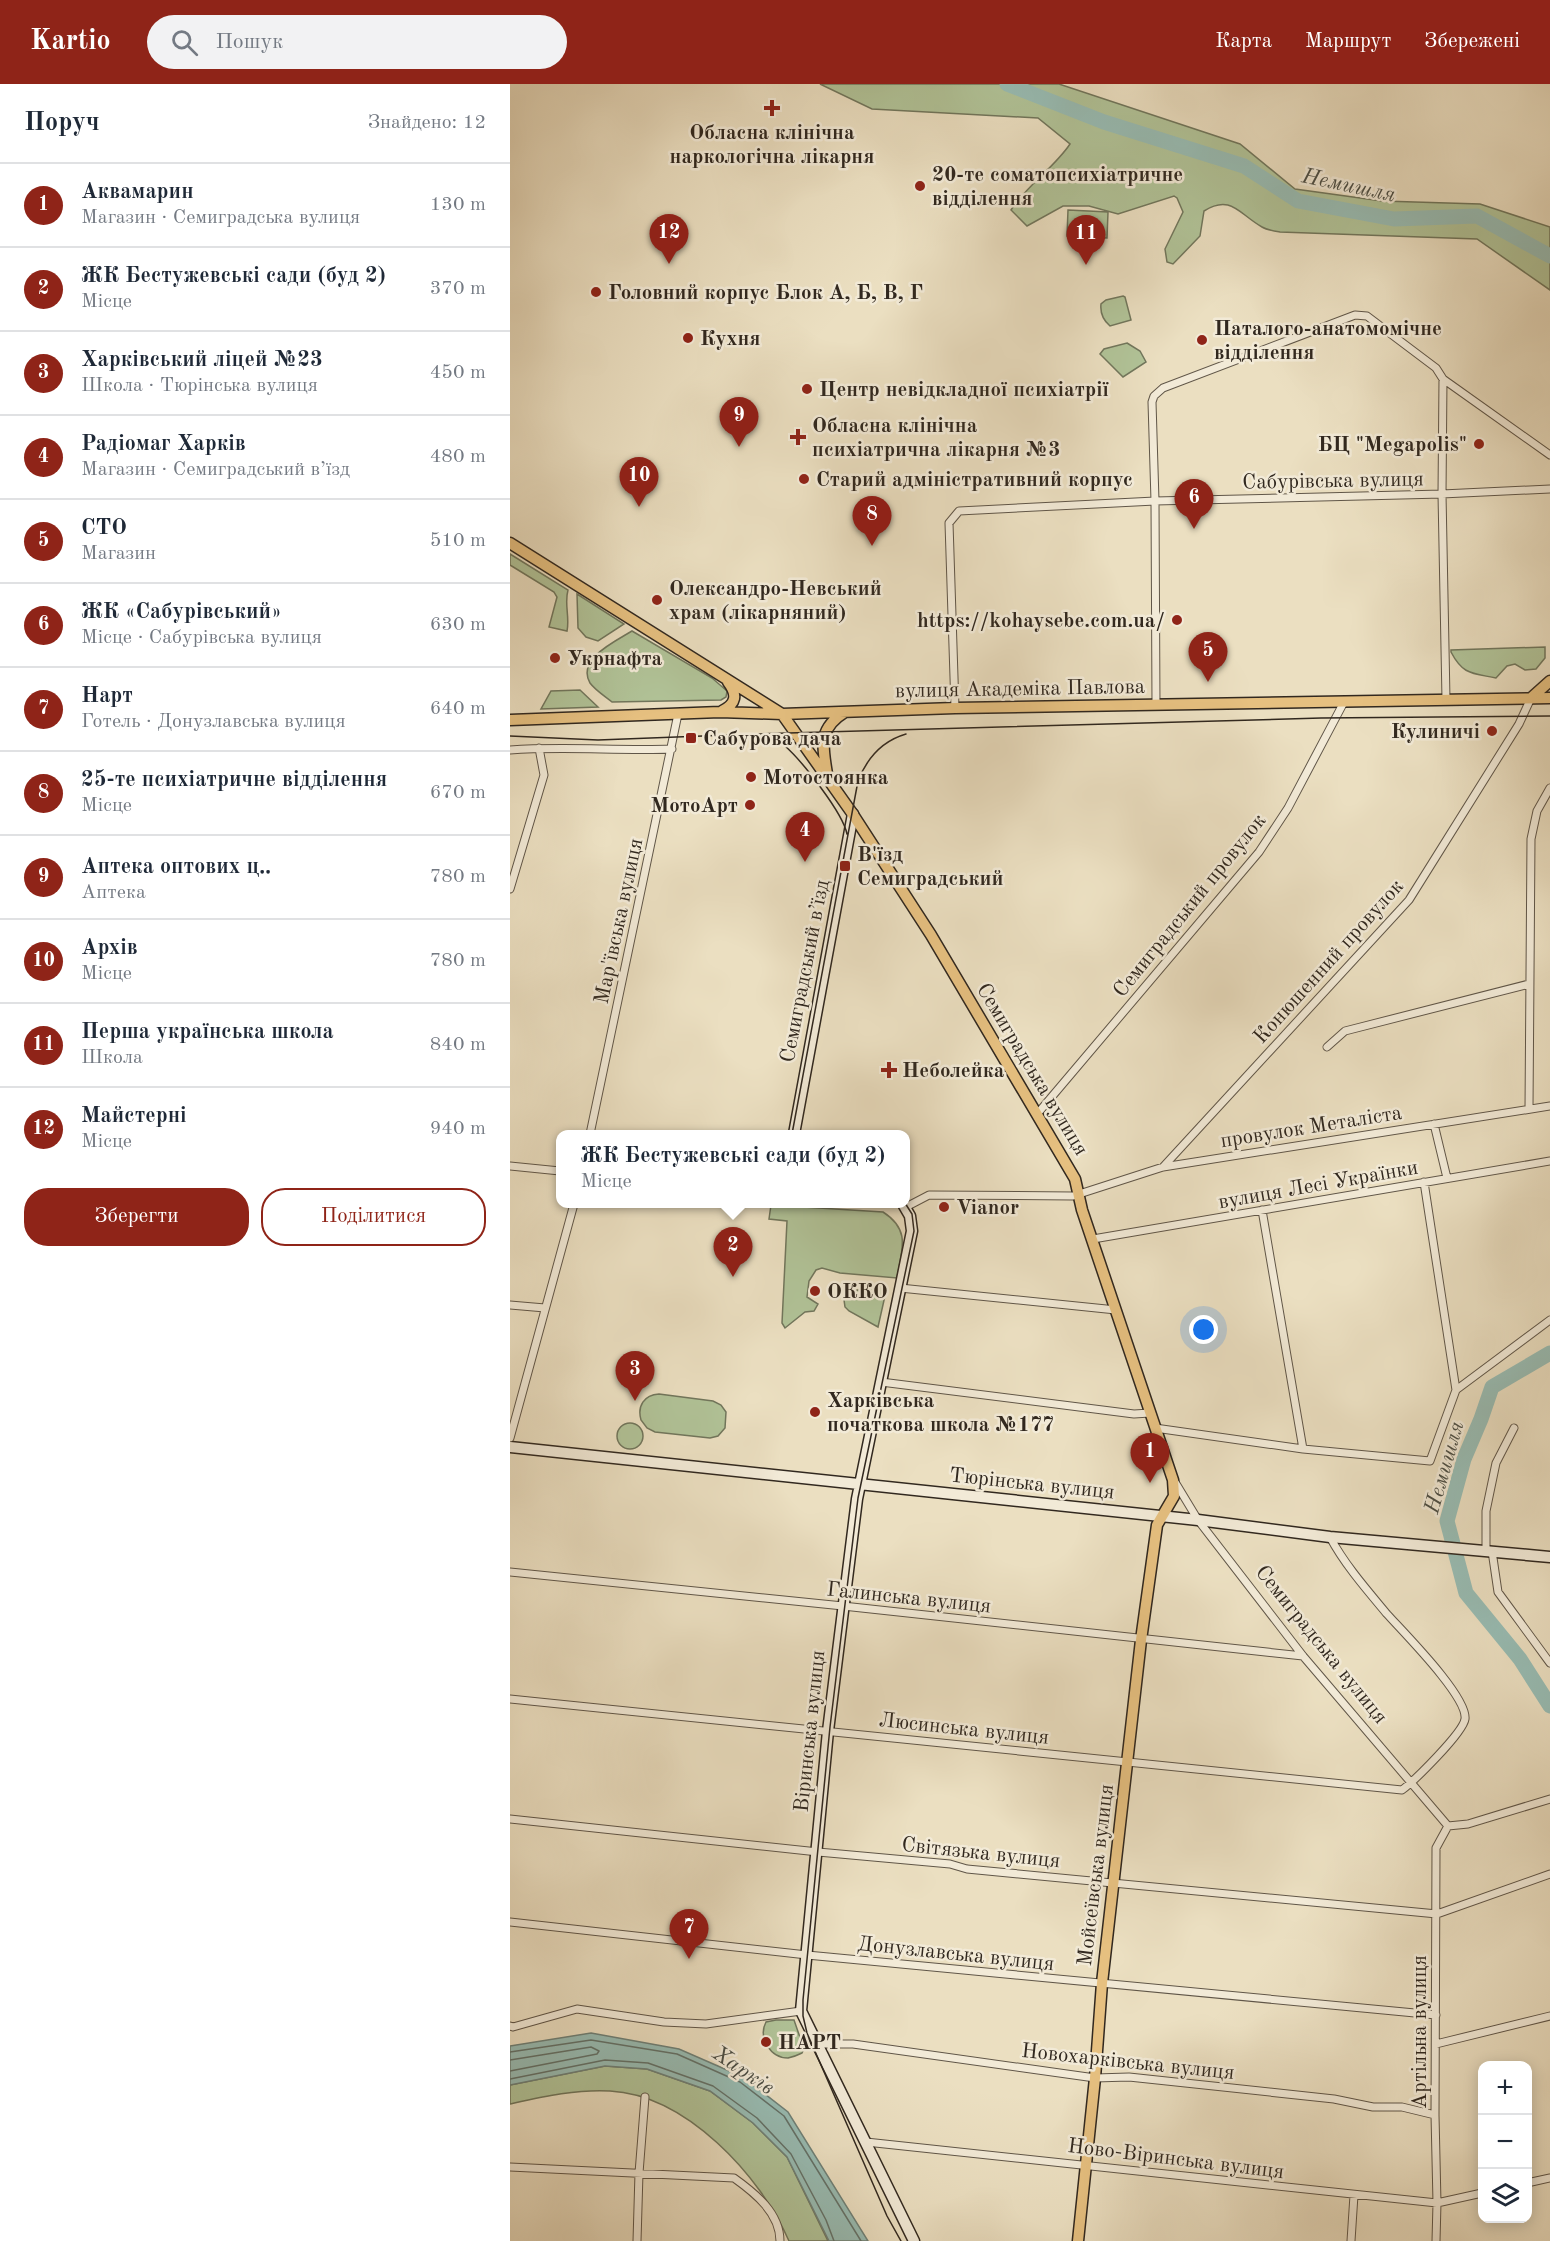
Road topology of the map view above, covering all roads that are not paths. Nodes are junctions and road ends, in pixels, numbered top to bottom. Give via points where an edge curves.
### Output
1 (1443, 379) junction
2 (1550, 455) edge
3 (1550, 489) edge
4 (1442, 494) junction
5 (1155, 501) junction
6 (510, 543) edge
7 (726, 679) junction
8 (1550, 681) edge
9 (1531, 698) junction
10 (1550, 698) edge
11 (1446, 699) junction
12 (1344, 702) junction
13 (1156, 705) junction
14 (955, 708) junction
15 (846, 711) junction
16 (720, 712) junction
17 (678, 714) junction
18 (782, 714) junction
19 (510, 720) edge
20 (539, 748) junction
21 (672, 749) junction
22 (510, 750) edge
23 (828, 777) junction
24 (1550, 788) edge
25 (853, 814) junction
26 (510, 889) edge
27 (1528, 984) junction
28 (1327, 1047) dead end
29 (1550, 1106) edge
30 (1529, 1108) junction
31 (1038, 1113) junction
32 (1434, 1124) junction
33 (591, 1130) edge
34 (795, 1130) edge
35 (1550, 1161) edge
36 (510, 1166) edge
37 (1163, 1167) junction
38 (556, 1171) edge
39 (1448, 1178) junction
40 (1424, 1182) junction
41 (1080, 1194) junction
42 (910, 1203) edge
43 (573, 1208) edge
44 (906, 1208) edge
45 (1262, 1210) junction
46 (1093, 1239) junction
47 (900, 1288) junction
48 (510, 1305) edge
49 (545, 1308) junction
50 (1116, 1310) junction
51 (1550, 1320) edge
52 (881, 1382) junction
53 (1456, 1390) junction
54 (1150, 1413) junction
55 (1155, 1428) junction
56 (1514, 1428) dead end
57 (510, 1438) edge
58 (510, 1447) edge
59 (1303, 1449) junction
60 (1173, 1480) junction
61 (860, 1484) junction
62 (1162, 1516) junction
63 (1198, 1520) junction
64 (1330, 1537) junction
65 (1485, 1550) junction
66 (1550, 1557) edge
67 (510, 1572) edge
68 (843, 1606) junction
69 (1141, 1640) junction
70 (1303, 1656) junction
71 (1550, 1663) edge
72 (510, 1700) edge
73 (828, 1731) junction
74 (1129, 1761) junction
75 (1412, 1783) junction
76 (1550, 1799) edge
77 (510, 1819) edge
78 (1448, 1826) junction
79 (816, 1852) junction
80 (1550, 1874) edge
81 (1113, 1883) junction
82 (1437, 1914) junction
83 (510, 1922) edge
84 (806, 1955) junction
85 (1102, 1983) junction
86 (801, 2011) junction
87 (1436, 2015) junction
88 (1550, 2016) edge
89 (511, 2027) edge
90 (817, 2044) junction
91 (1436, 2044) junction
92 (1095, 2078) junction
93 (645, 2097) dead end
94 (1435, 2115) junction
95 (866, 2142) junction
96 (1086, 2164) junction
97 (510, 2167) edge
98 (639, 2173) junction
99 (1550, 2178) edge
100 (1532, 2182) edge
101 (1478, 2194) edge
102 (1354, 2195) junction
103 (1437, 2203) junction
104 (637, 2241) edge
105 (780, 2241) edge
106 (914, 2241) edge
107 (1078, 2241) edge
108 (1351, 2241) edge
109 (1436, 2241) edge

1 - 2 street
1 - 4 street
1 - 5 street via 1436,368 1373,318 1355,315 1163,388 1152,402
3 - 4 street, Сабурівська вулиця
4 - 5 street, Сабурівська вулиця
4 - 11 street
5 - 13 street
5 - 14 street, Сабурівська вулиця via 954,514 949,523
6 - 7 main road
7 - 16 main road via 735,697 732,705
7 - 18 main road
8 - 9 main road
9 - 10 main road, вулиця Академіка Павлова
9 - 11 main road, вулиця Академіка Павлова
9 - 37 street, Конюшенний провулок via 1519,724 1409,900
11 - 12 main road, вулиця Академіка Павлова
12 - 13 main road, вулиця Академіка Павлова
12 - 31 street, Семиградський провулок via 1288,808 1259,852
13 - 14 main road, вулиця Академіка Павлова
14 - 15 main road, вулиця Академіка Павлова
15 - 18 main road, вулиця Академіка Павлова
15 - 23 main road via 831,723 824,736
16 - 17 main road, вулиця Академіка Павлова
16 - 18 main road, вулиця Академіка Павлова
17 - 19 main road, вулиця Академіка Павлова
17 - 21 street, Мар'ївська вулиця
18 - 23 main road, Семиградська вулиця
20 - 21 street
20 - 22 street
20 - 26 street via 544,775
21 - 33 street, Мар'ївська вулиця
23 - 25 main road, Семиградська вулиця
24 - 27 street via 1537,811 1531,839
25 - 31 main road, Семиградська вулиця via 931,934
25 - 34 main road, Семиградський в’їзд
27 - 28 street via 1345,1032
27 - 30 street
29 - 30 street, провулок Металіста
30 - 32 street, провулок Металіста
31 - 41 main road, Семиградська вулиця
32 - 37 street, провулок Металіста
32 - 39 street
35 - 39 street, вулиця Лесі Українки
36 - 38 street
37 - 41 street, провулок Металіста
39 - 40 street, вулиця Лесі Українки
40 - 45 street, вулиця Лесі Українки
40 - 53 street
41 - 42 street, провулок Металіста via 929,1195
41 - 46 main road, Семиградська вулиця
43 - 49 street
44 - 47 main road, Віринська вулиця via 912,1228
45 - 46 street, вулиця Лесі Українки
45 - 59 street
46 - 50 main road, Семиградська вулиця
47 - 50 street
47 - 52 main road, Віринська вулиця
48 - 49 street
49 - 57 street
50 - 54 main road, Семиградська вулиця
51 - 53 street
52 - 54 street
52 - 61 main road, Віринська вулиця
53 - 59 street via 1430,1461
54 - 55 main road, Семиградська вулиця
55 - 59 street
55 - 60 main road, Семиградська вулиця
56 - 65 street via 1496,1463 1486,1511
58 - 61 main road, Тюрінська вулиця
60 - 62 main road via 1173,1496
60 - 63 street, Семиградська вулиця
61 - 62 main road, Тюрінська вулиця
61 - 68 main road, Віринська вулиця
62 - 63 main road, Тюрінська вулиця
62 - 69 main road, Мойсеївська вулиця via 1157,1525
63 - 64 main road, Тюрінська вулиця
63 - 70 street, Семиградська вулиця
64 - 65 main road, Тюрінська вулиця
64 - 75 street via 1464,1707 1460,1731
65 - 66 main road, Тюрінська вулиця
65 - 71 street via 1498,1592
67 - 68 street, Галинська вулиця
68 - 69 street, Галинська вулиця
68 - 73 main road, Віринська вулиця
69 - 70 street, Галинська вулиця
69 - 74 main road, Мойсеївська вулиця
70 - 75 street, Семиградська вулиця
72 - 73 street, Люсинська вулиця
73 - 74 street, Люсинська вулиця
73 - 79 main road, Віринська вулиця
74 - 75 street, Люсинська вулиця via 1395,1791
74 - 81 main road, Мойсеївська вулиця
75 - 78 street, Семиградська вулиця
76 - 78 street via 1468,1824
77 - 79 street, Світязька вулиця
78 - 82 street, Артільна вулиця via 1436,1848
79 - 81 street, Світязька вулиця
79 - 84 main road, Віринська вулиця
80 - 82 street, Світязька вулиця
81 - 82 street, Світязька вулиця
81 - 85 main road, Мойсеївська вулиця
82 - 87 street, Артільна вулиця
83 - 84 street, Донузлавська вулиця
84 - 85 street, Донузлавська вулиця
84 - 86 main road, Віринська вулиця
85 - 87 street, Донузлавська вулиця
85 - 92 main road, Мойсеївська вулиця
86 - 89 street via 706,2024 577,2009
86 - 90 main road
87 - 91 street, Артільна вулиця
88 - 91 street
90 - 92 street, Новохарківська вулиця via 853,2044
90 - 95 main road
91 - 94 street, Артільна вулиця
92 - 94 street, Новохарківська вулиця via 1334,2099
92 - 96 main road, Мойсеївська вулиця
93 - 98 street
94 - 103 street, Артільна вулиця
95 - 96 street, Ново-Віринська вулиця
95 - 106 main road
96 - 102 street, Ново-Віринська вулиця
96 - 107 main road, Мойсеївська вулиця
97 - 98 street
98 - 104 street
98 - 105 street via 734,2178 753,2192 776,2219
99 - 100 street
101 - 103 street, Ново-Віринська вулиця
102 - 103 street, Ново-Віринська вулиця
102 - 108 street
103 - 109 street, Артільна вулиця

